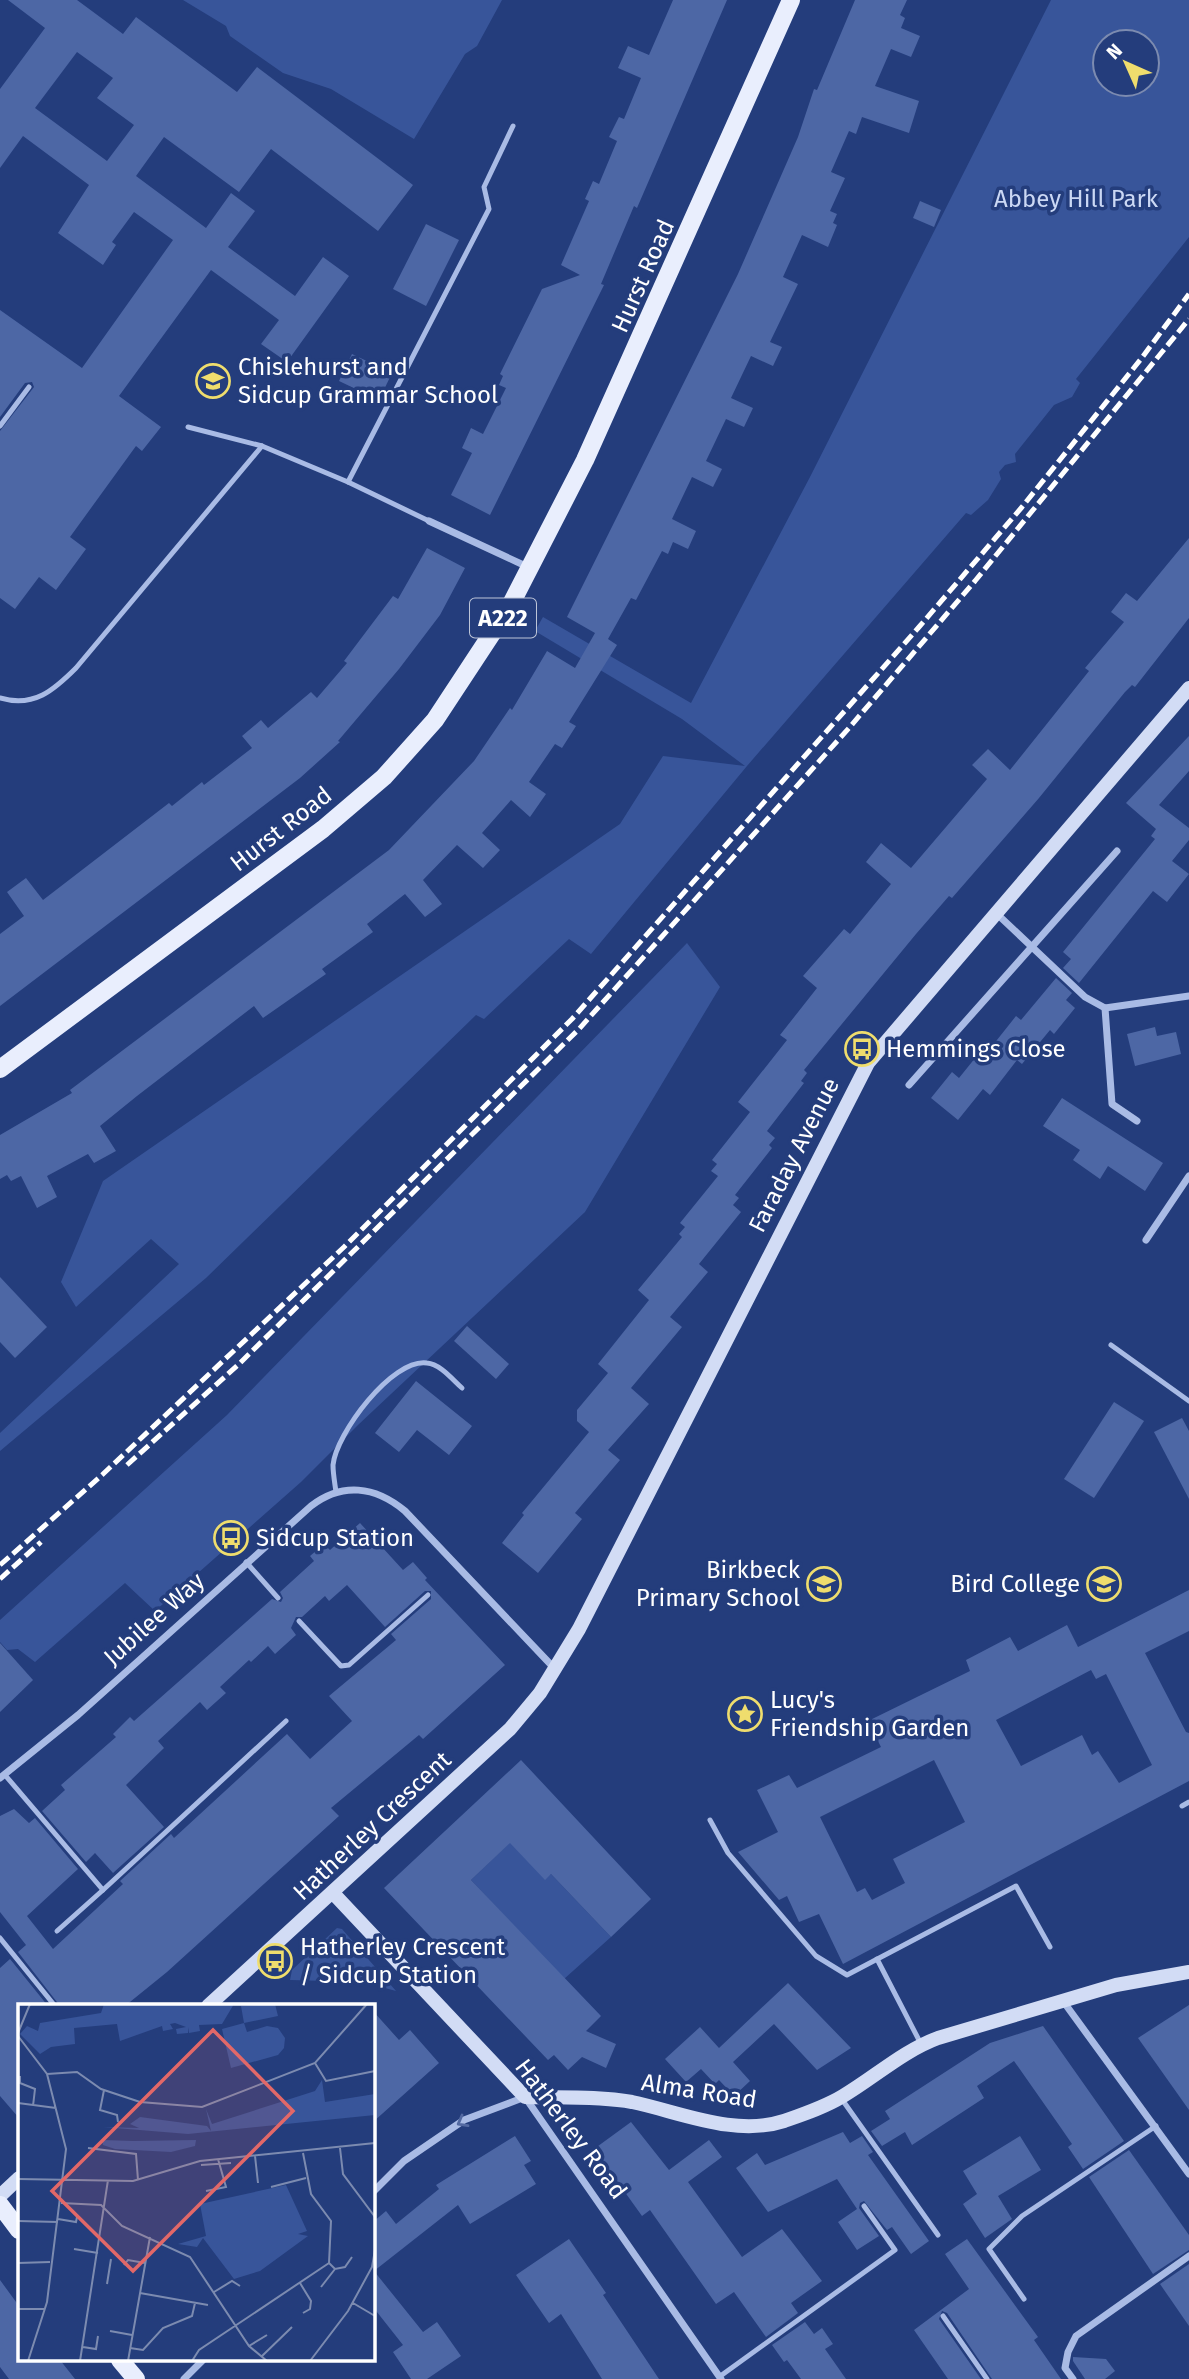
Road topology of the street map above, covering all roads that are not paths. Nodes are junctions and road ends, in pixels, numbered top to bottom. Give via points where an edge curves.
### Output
1 (791, 0) edge
2 (513, 125) dead end
3 (29, 387) dead end
4 (0, 426) edge
5 (188, 427) dead end
6 (262, 446) junction
7 (348, 482) junction
8 (429, 521) joint
9 (531, 568) junction
10 (1189, 688) edge
11 (0, 698) edge
12 (1117, 851) dead end
13 (995, 912) junction
14 (1032, 946) junction
15 (1189, 996) edge
16 (1105, 1008) junction
17 (0, 1069) edge
18 (909, 1085) dead end
19 (1137, 1121) dead end
20 (1189, 1176) edge
21 (1146, 1240) dead end
22 (1111, 1346) dead end
23 (462, 1388) dead end
24 (1189, 1401) edge
25 (336, 1492) junction
26 (246, 1562) junction
27 (428, 1595) dead end
28 (278, 1598) dead end
29 (299, 1621) dead end
30 (555, 1669) junction
31 (286, 1721) dead end
32 (3, 1776) edge
33 (710, 1820) dead end
34 (103, 1890) junction
35 (333, 1893) junction
36 (57, 1931) dead end
37 (0, 1938) edge
38 (1050, 1947) dead end
39 (877, 1959) junction
40 (1189, 1972) edge
41 (1062, 2000) junction
42 (53, 2004) edge
43 (210, 2004) edge
44 (921, 2044) junction
45 (525, 2096) junction
46 (841, 2097) junction
47 (1156, 2126) junction
48 (1189, 2174) edge
49 (18, 2179) edge
50 (374, 2191) edge
51 (0, 2196) edge
52 (0, 2205) edge
53 (864, 2206) dead end
54 (18, 2229) edge
55 (938, 2235) dead end
56 (1189, 2256) edge
57 (1024, 2299) dead end
58 (943, 2316) dead end
59 (122, 2362) edge
60 (201, 2362) edge
61 (720, 2378) edge
62 (136, 2379) edge
63 (184, 2379) edge
64 (987, 2379) edge
65 (1073, 2379) edge

1 - 9 main road, Hurst Road / A222 via 656,308
2 - 7 lane via 484,187 489,209
3 - 4 lane
5 - 6 lane
6 - 7 lane
6 - 11 lane via 49,695 11,701
7 - 8 lane
8 - 9 street
9 - 17 main road, Hurst Road / A222 via 435,720 384,777 264,874
10 - 13 street, Faraday Avenue
12 - 14 street
13 - 14 street
13 - 30 street, Faraday Avenue via 861,1074
14 - 16 street via 1085,997
14 - 18 street
15 - 16 street
16 - 19 street via 1112,1104
20 - 21 street
22 - 24 lane
23 - 25 lane via 428,1363 418,1363 380,1389 345,1432 333,1465
25 - 26 street, Jubilee Way via 326,1495
25 - 30 street via 370,1491 388,1497 427,1531
26 - 28 lane
26 - 32 street, Jubilee Way via 78,1715
27 - 29 lane via 349,1665 341,1666
30 - 35 street, Hatherley Crescent via 510,1729
31 - 34 lane
32 - 34 lane
33 - 39 lane via 728,1853 816,1956 847,1975
34 - 36 lane
35 - 43 street, Hatherley Crescent
35 - 45 street, Hatherley Road
37 - 42 lane
38 - 39 lane via 1016,1886
39 - 44 lane
40 - 41 street, Alma Road
41 - 44 street, Alma Road
41 - 47 street
44 - 46 street, Alma Road
45 - 46 street, Alma Road via 629,2102 747,2126 780,2122
45 -> 50 street, Alma Road via 464,2120 404,2161
45 - 61 street, Hatherley Road
46 - 55 lane
47 - 48 street
47 - 57 lane via 1022,2216 989,2249
49 - 51 street
52 - 54 main road
53 - 61 lane via 894,2250
56 - 65 street via 1076,2336 1065,2368
58 - 64 lane
59 - 62 main road
60 - 63 street

